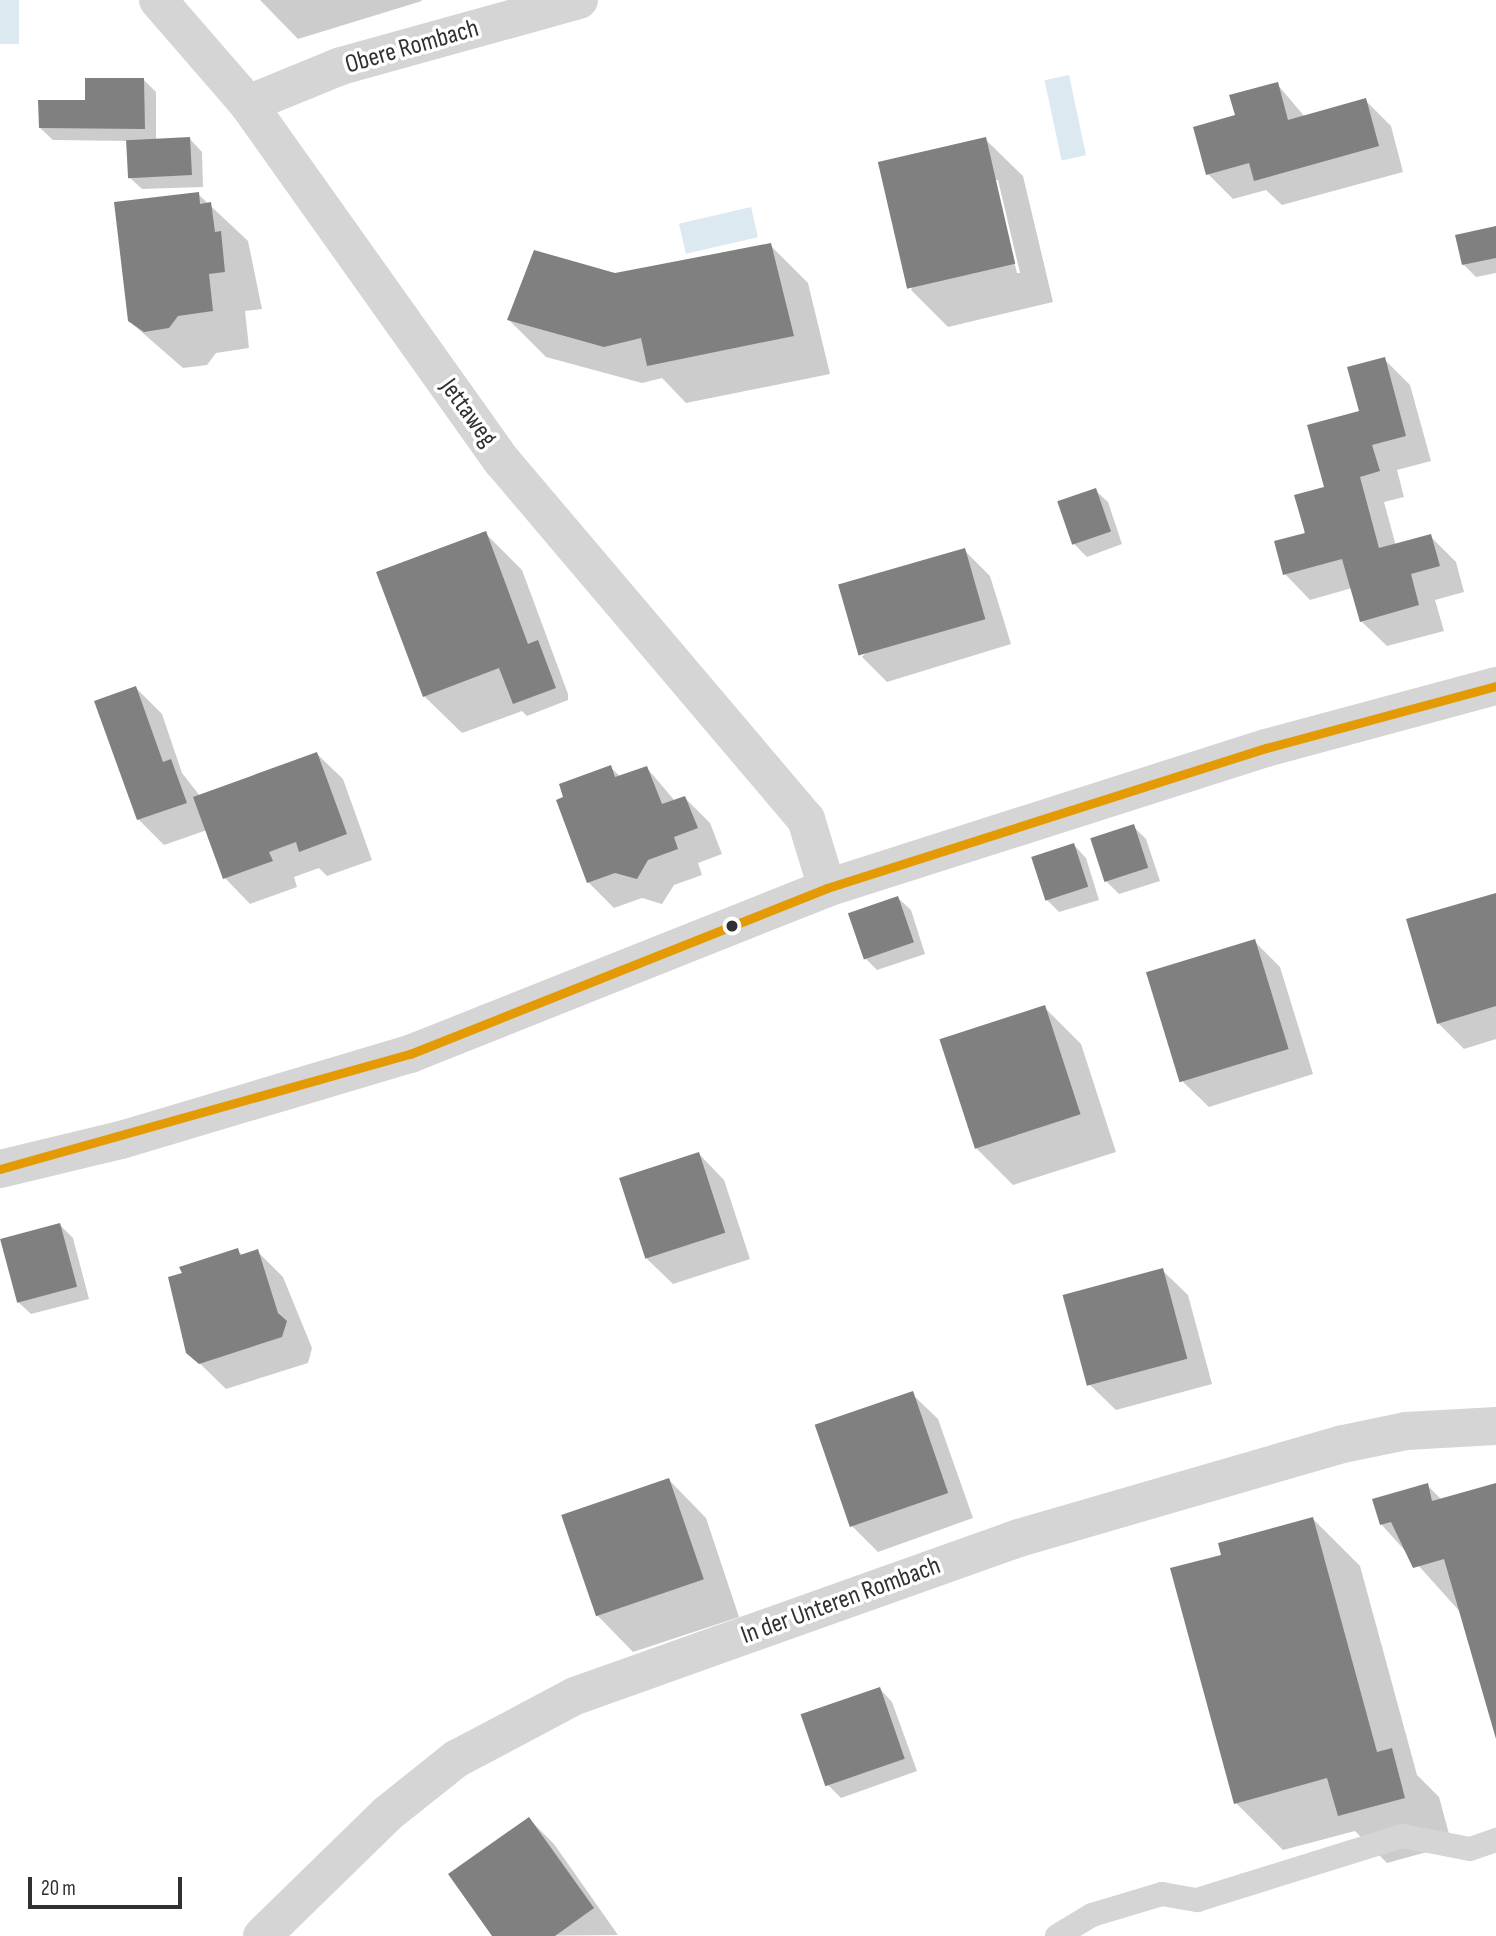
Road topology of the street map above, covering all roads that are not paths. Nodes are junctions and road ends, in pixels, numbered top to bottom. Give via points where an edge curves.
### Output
1 (158, 0) edge
2 (579, 0) edge
3 (248, 104) junction
4 (1496, 686) edge
5 (827, 888) junction
6 (0, 1169) edge
7 (1496, 1426) edge
8 (1496, 1839) edge
9 (262, 1936) edge
10 (1057, 1936) edge

1 - 3 street, Jettaweg
2 - 3 street, Obere Rombach via 341,66
3 - 5 street, Jettaweg via 502,461 806,819
4 - 5 street via 1266,748
5 - 6 street via 410,1054 121,1140
7 - 9 street, In der Unteren Rombach via 1406,1432 1343,1444 971,1554 515,1723 456,1759 387,1814
8 - 10 lane via 1470,1849 1404,1836 1197,1900 1162,1894 1092,1915

